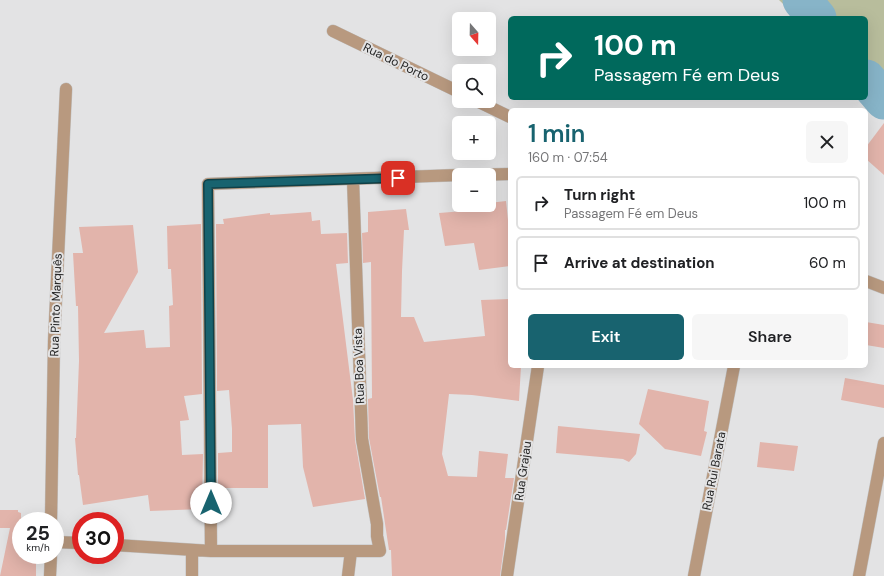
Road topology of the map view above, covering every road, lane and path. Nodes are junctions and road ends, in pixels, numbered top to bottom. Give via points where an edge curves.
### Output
1 (333, 31) dead end
2 (66, 89) dead end
3 (452, 89) edge
4 (491, 108) edge
5 (508, 116) edge
6 (496, 174) edge
7 (508, 174) edge
8 (452, 175) edge
9 (353, 179) junction
10 (868, 282) edge
11 (884, 288) edge
12 (538, 368) edge
13 (734, 368) edge
14 (884, 443) edge
15 (51, 512) edge
16 (124, 546) edge
17 (192, 550) junction
18 (211, 550) junction
19 (352, 551) junction
20 (51, 564) edge
21 (50, 576) edge
22 (192, 576) edge
23 (348, 576) edge
24 (507, 576) edge
25 (694, 576) edge
26 (858, 576) edge

1 - 3 street, Rua do Porto
2 - 15 street, Rua Pinto Marquês via 54,342
4 - 5 street
6 - 7 street
8 - 9 street
9 - 18 street via 208,184
9 - 19 street, Rua Boa Vista via 362,439 380,551
10 - 11 street
12 - 24 street, Rua Grajau
13 - 25 street, Rua Rui Barata
14 - 26 street
16 - 17 street
17 - 18 street
17 - 22 street
18 - 19 street
19 - 23 street
20 - 21 street

